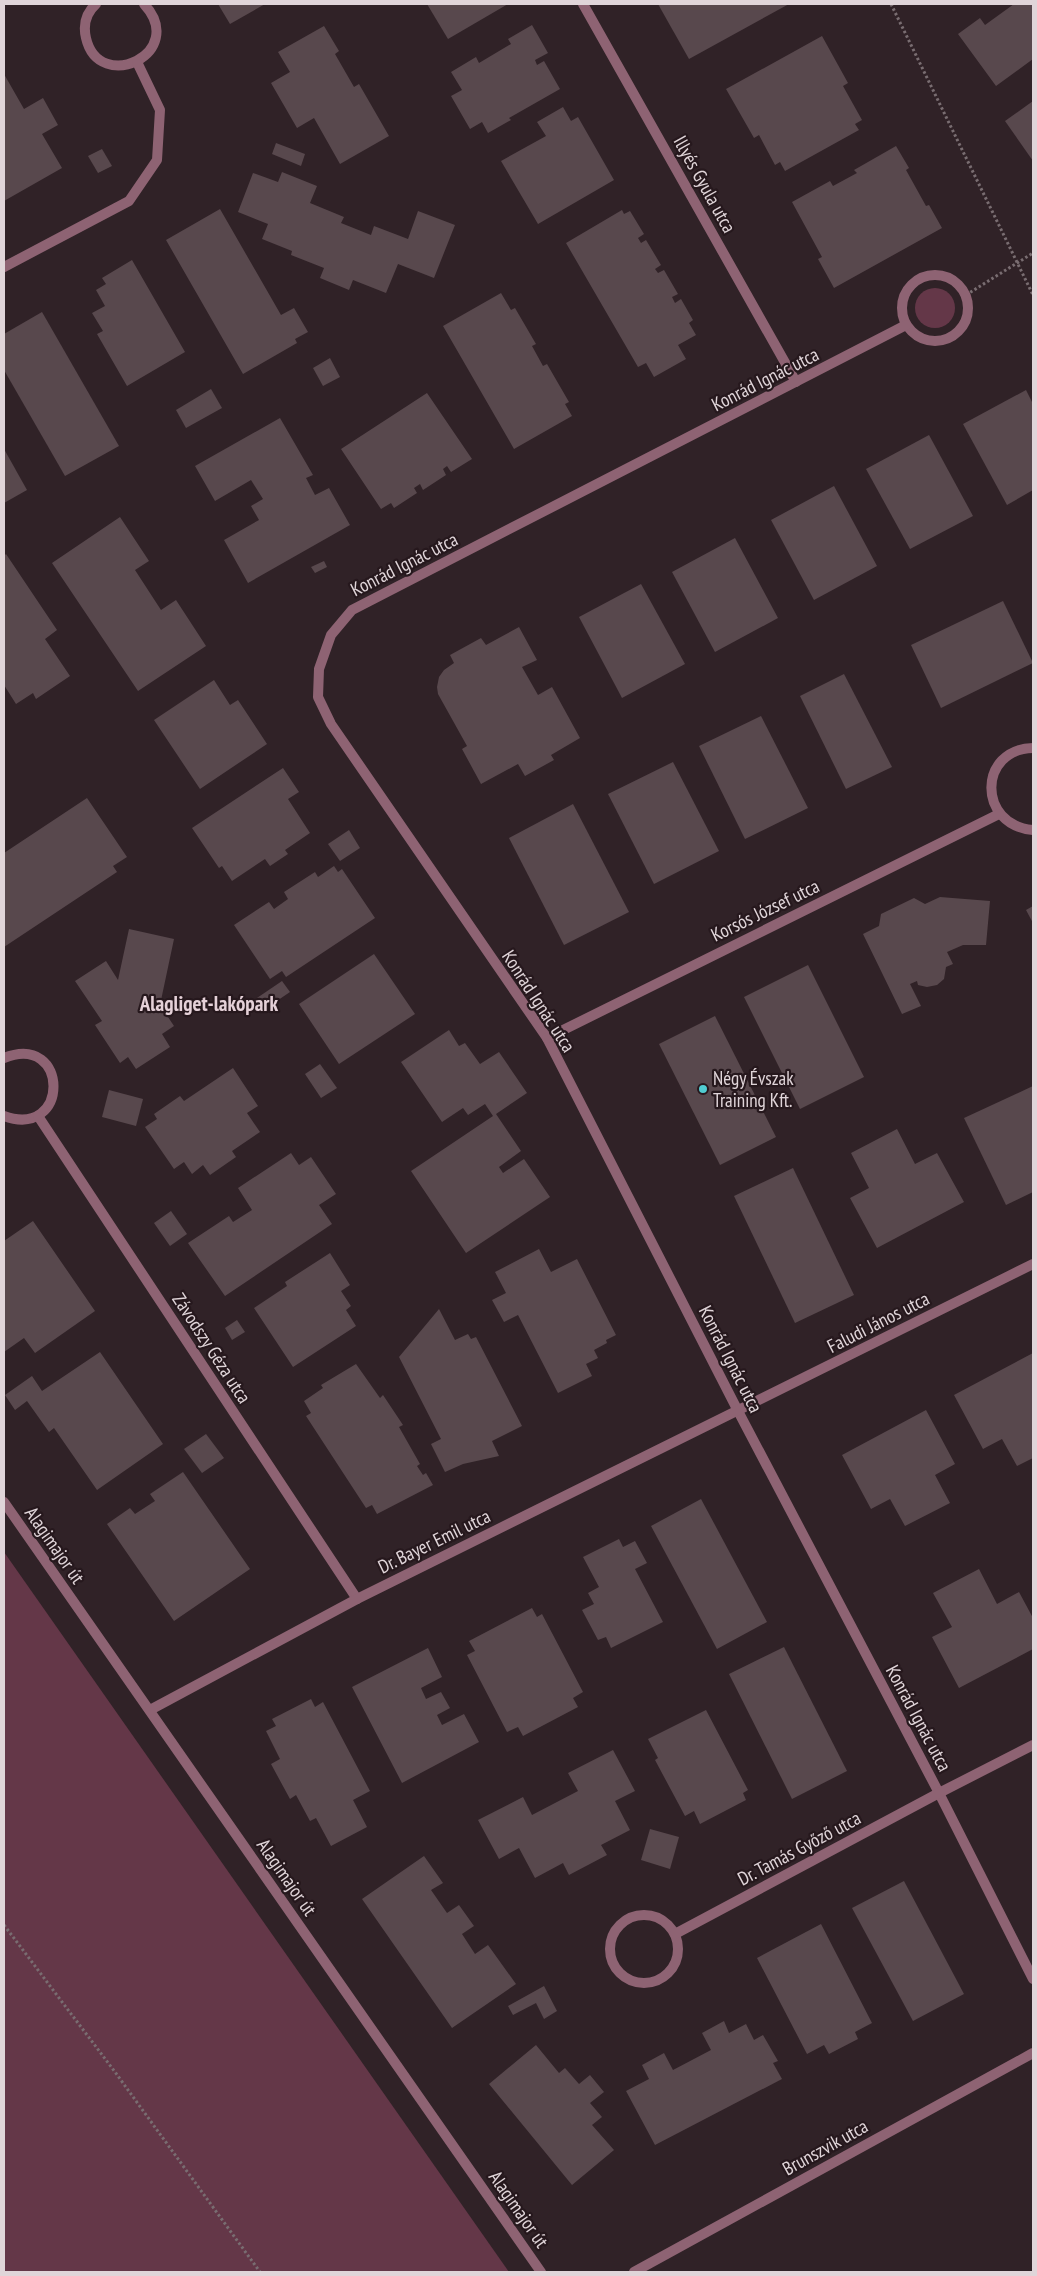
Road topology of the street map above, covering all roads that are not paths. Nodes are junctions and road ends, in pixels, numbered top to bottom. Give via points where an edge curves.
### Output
1 (96, 4) edge
2 (144, 4) edge
3 (583, 4) edge
4 (137, 62) junction
5 (4, 268) edge
6 (906, 325) junction
7 (796, 382) junction
8 (1033, 748) edge
9 (999, 814) junction
10 (1033, 830) edge
11 (546, 1038) junction
12 (4, 1058) edge
13 (4, 1116) edge
14 (38, 1116) junction
15 (1033, 1264) edge
16 (738, 1411) junction
17 (4, 1502) edge
18 (357, 1599) junction
19 (150, 1710) junction
20 (1033, 1745) edge
21 (939, 1793) junction
22 (675, 1934) junction
23 (1033, 1979) edge
24 (1033, 2052) edge
25 (541, 2272) edge
26 (634, 2272) edge

1 - 4 street via 86,19 84,32 93,54 114,66
2 - 4 street via 156,22 156,34 153,46
3 - 7 street, Illyés Gyula utca
4 - 5 street via 160,110 157,160 129,201
6 - 6 street via 901,308 906,290 919,278 937,274 954,281 966,295 968,311 963,326 950,338 934,342 918,337
6 - 7 street, Konrád Ignác utca
7 - 11 street, Konrád Ignác utca via 352,610 330,634 319,669 318,697 331,724
8 - 9 street via 1011,753 993,774 993,802
9 - 10 street via 1021,829
9 - 11 street, Korsós József utca
11 - 16 street, Konrád Ignác utca
12 - 14 street via 18,1052 31,1054 44,1061 51,1070 55,1088 51,1103
13 - 14 street via 23,1120
14 - 18 street, Závodszy Géza utca
15 - 16 street, Faludi János utca
16 - 18 street, Dr. Bayer Emil utca
16 - 21 street, Konrád Ignác utca
17 - 19 street, Alagimajor út
18 - 19 street, Dr. Bayer Emil utca
19 - 25 street, Alagimajor út
20 - 21 street, Dr. Tamás Győző utca
21 - 22 street, Dr. Tamás Győző utca
21 - 23 street, Konrád Ignác utca
22 - 22 street via 668,1925 654,1917 638,1915 628,1919 619,1925 611,1939 613,1965 630,1981 654,1982 664,1977 675,1963 678,1945
24 - 26 street, Brunszvik utca

